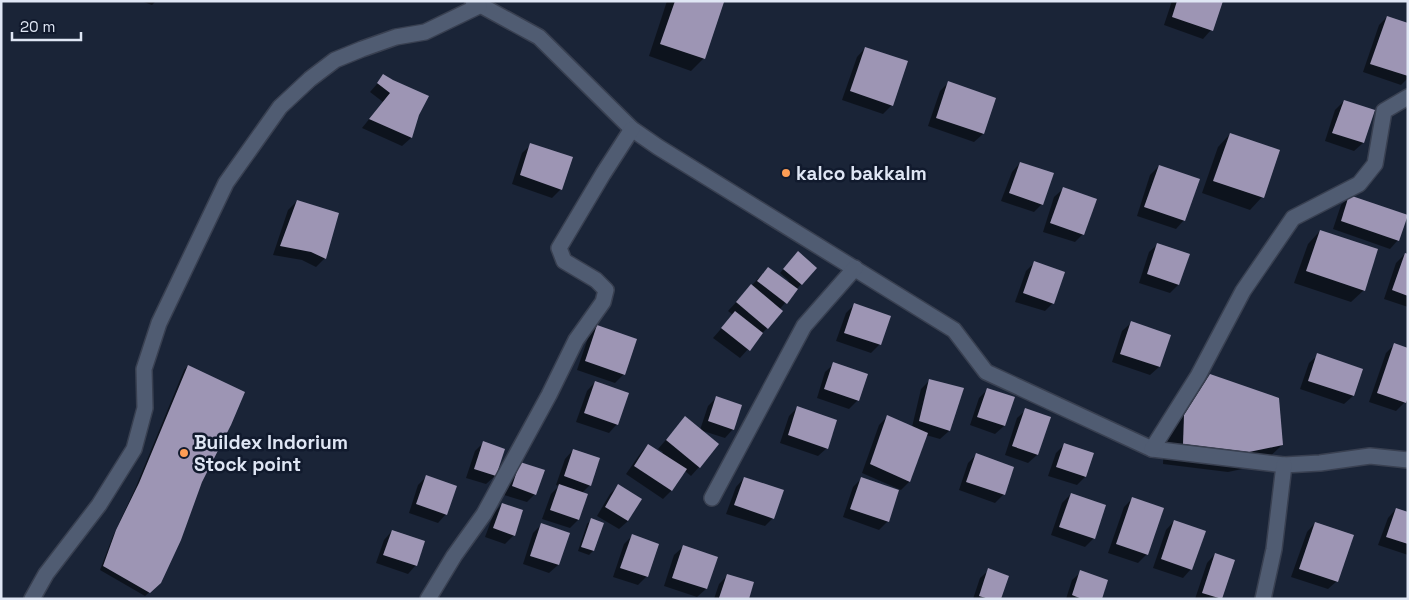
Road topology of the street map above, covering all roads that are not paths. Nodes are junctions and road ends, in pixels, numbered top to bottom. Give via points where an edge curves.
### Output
1 (476, 4) edge
2 (1408, 97) edge
3 (632, 130) junction
4 (855, 268) junction
5 (1152, 448) junction
6 (1408, 460) edge
7 (1284, 464) junction
8 (712, 498) dead end
9 (32, 599) edge
10 (428, 599) edge
11 (1263, 599) edge

1 - 3 street via 539,36
1 - 9 street via 425,32 396,37 335,60 280,108 226,183 159,322 144,369 145,408 134,449
2 - 5 street via 1384,111 1375,164 1359,184 1293,218 1243,291 1198,376
3 - 4 street
3 - 10 street via 559,248 564,261 596,280 606,290 602,302 576,340 484,514
4 - 5 street via 954,330 986,372
4 - 8 street via 804,326
5 - 7 street
6 - 7 street via 1370,456
7 - 11 street via 1274,549

